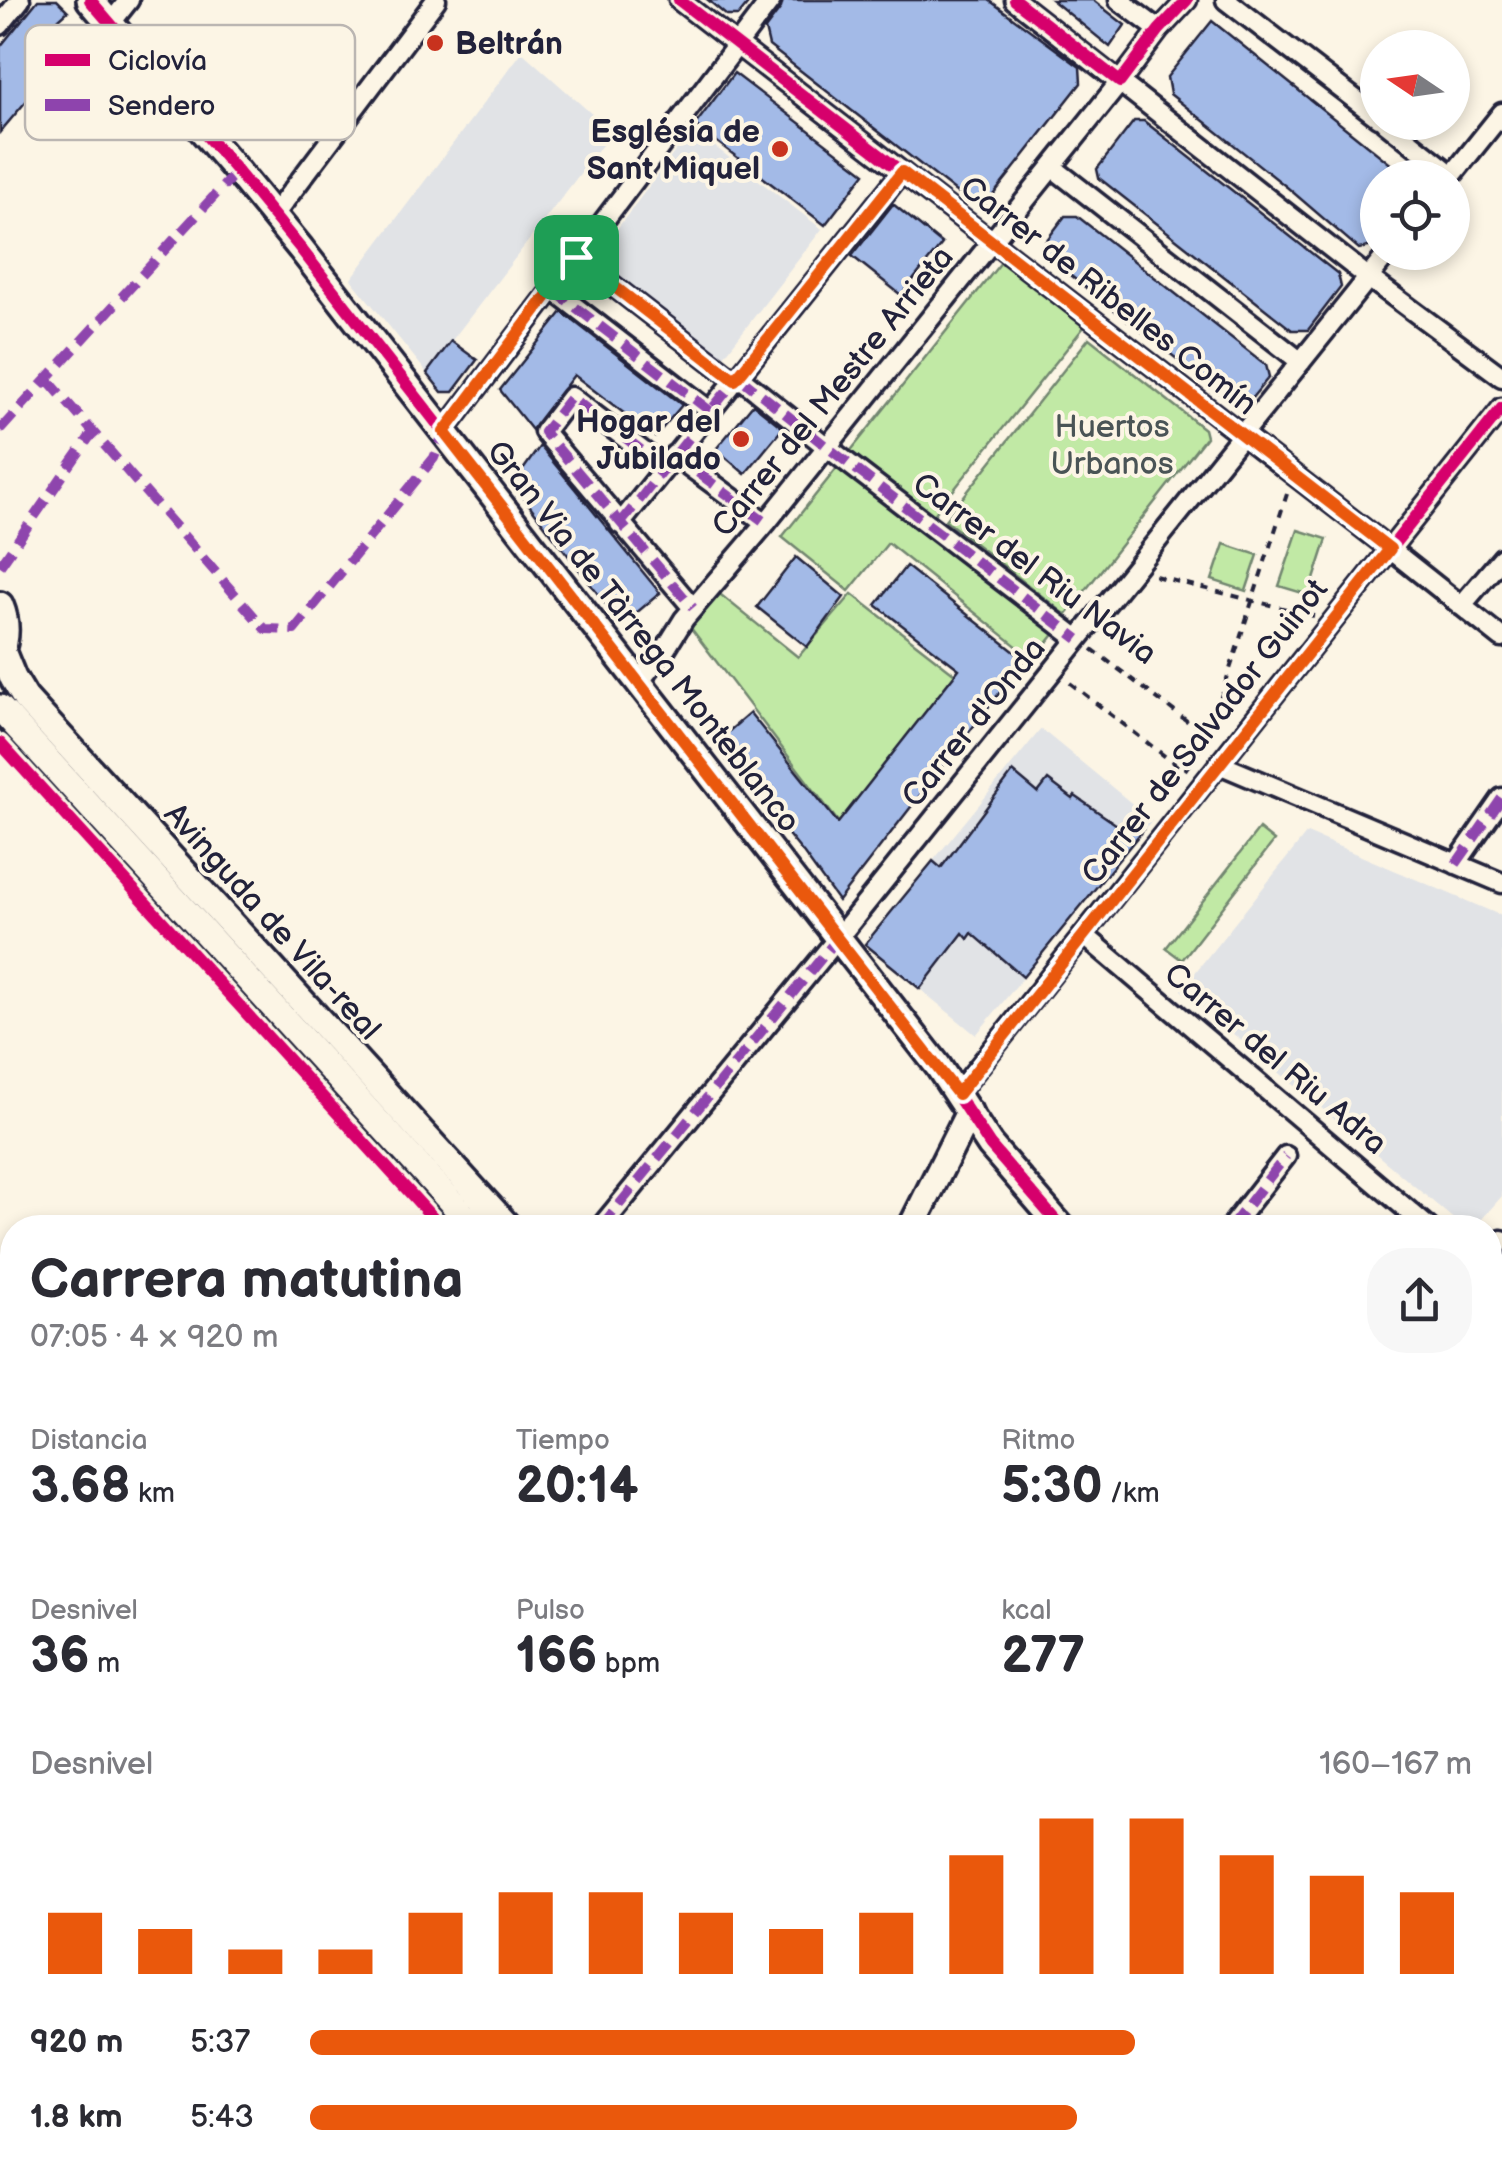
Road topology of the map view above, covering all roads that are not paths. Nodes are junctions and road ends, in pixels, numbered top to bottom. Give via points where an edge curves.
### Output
1 (20, 0) edge
2 (90, 0) edge
3 (129, 0) edge
4 (436, 0) edge
5 (679, 0) edge
6 (771, 0) edge
7 (1015, 0) edge
8 (1119, 0) edge
9 (1188, 0) edge
10 (1226, 0) edge
11 (0, 24) edge
12 (110, 24) joint
13 (1159, 30) junction
14 (737, 45) junction
15 (1120, 82) junction
16 (1360, 103) edge
17 (355, 108) edge
18 (1502, 113) edge
19 (210, 140) edge
20 (331, 140) edge
21 (1407, 140) edge
22 (1431, 160) edge
23 (1464, 160) edge
24 (1052, 167) junction
25 (902, 172) junction
26 (274, 215) junction
27 (992, 242) junction
28 (576, 257) junction
29 (1375, 270) edge
30 (1369, 278) junction
31 (552, 289) junction
32 (1301, 362) junction
33 (1502, 377) edge
34 (737, 378) junction
35 (1502, 408) edge
36 (710, 411) junction
37 (444, 432) junction
38 (1242, 435) junction
39 (827, 448) junction
40 (670, 462) junction
41 (620, 524) junction
42 (766, 524) junction
43 (1390, 549) junction
44 (1502, 558) edge
45 (0, 605) edge
46 (1461, 606) junction
47 (693, 608) junction
48 (1502, 638) edge
49 (1078, 639) junction
50 (1, 653) edge
51 (639, 682) junction
52 (0, 708) edge
53 (1219, 764) junction
54 (1502, 798) edge
55 (1456, 864) junction
56 (1502, 883) edge
57 (1084, 935) junction
58 (838, 938) junction
59 (963, 1103) junction
60 (1286, 1156) dead end
61 (464, 1215) edge
62 (497, 1215) edge
63 (611, 1215) edge
64 (916, 1215) edge
65 (1051, 1215) edge
66 (1240, 1215) edge
67 (1414, 1215) edge

1 - 11 street
2 - 12 street, Gran Via de Tàrrega Monteblanco
3 - 12 street
4 - 17 street
5 - 14 street, Carrer de Ribelles Comín
6 - 14 street
7 - 15 street
8 - 13 street
9 - 13 street, Carrer del Mestre Arrieta
10 - 16 street
13 - 15 street, Carrer del Mestre Arrieta
14 - 25 street, Carrer de Ribelles Comín
14 - 28 street
15 - 24 street, Carrer del Mestre Arrieta
15 - 30 street
18 - 23 street
19 - 26 street, Gran Via de Tàrrega Monteblanco
20 - 26 street
21 - 22 street
24 - 27 street, Carrer del Mestre Arrieta
24 - 32 street
25 - 27 street, Carrer de Ribelles Comín
25 - 34 street
26 - 37 street, Gran Via de Tàrrega Monteblanco
27 - 38 street, Carrer de Ribelles Comín
27 - 39 street, Carrer del Mestre Arrieta
28 - 31 street
28 - 34 street, Carrer del Riu Navia
29 - 30 street, Carrer d'Onda
30 - 32 street, Carrer d'Onda
30 - 33 street
31 - 36 street
31 - 37 street
32 - 38 street, Carrer d'Onda
34 - 36 street
34 - 39 street, Carrer del Riu Navia
35 - 43 street, Carrer de Salvador Guinot
36 - 40 street
37 - 51 street, Gran Via de Tàrrega Monteblanco
38 - 43 street, Carrer de Ribelles Comín
38 - 49 street, Carrer d'Onda
39 - 42 street, Carrer del Mestre Arrieta
39 - 49 street, Carrer del Riu Navia
40 - 41 street
40 - 41 street via 571,397 544,432
40 - 42 street
41 - 47 street
42 - 47 street, Carrer del Mestre Arrieta
43 - 46 street, Carrer de Ribelles Comín
43 - 53 street, Carrer de Salvador Guinot
44 - 46 street
45 - 50 street via 6,634
46 - 48 street, Carrer de Ribelles Comín
47 - 51 street, Carrer del Mestre Arrieta
49 - 58 street, Carrer d'Onda
50 - 62 street, Avinguda de Vila-real via 25,698
51 - 58 street, Gran Via de Tàrrega Monteblanco
52 - 61 street, Avinguda de Vila-real
53 - 55 street
53 - 57 street, Carrer de Salvador Guinot
54 - 55 street
55 - 56 street
57 - 59 street, Carrer de Salvador Guinot
57 - 67 street, Carrer del Riu Adra
58 - 59 street, Gran Via de Tàrrega Monteblanco
58 - 63 street, Carrer d'Onda
59 - 64 street, Carrer de Salvador Guinot
59 - 65 street, Gran Via de Tàrrega Monteblanco
60 - 66 street

